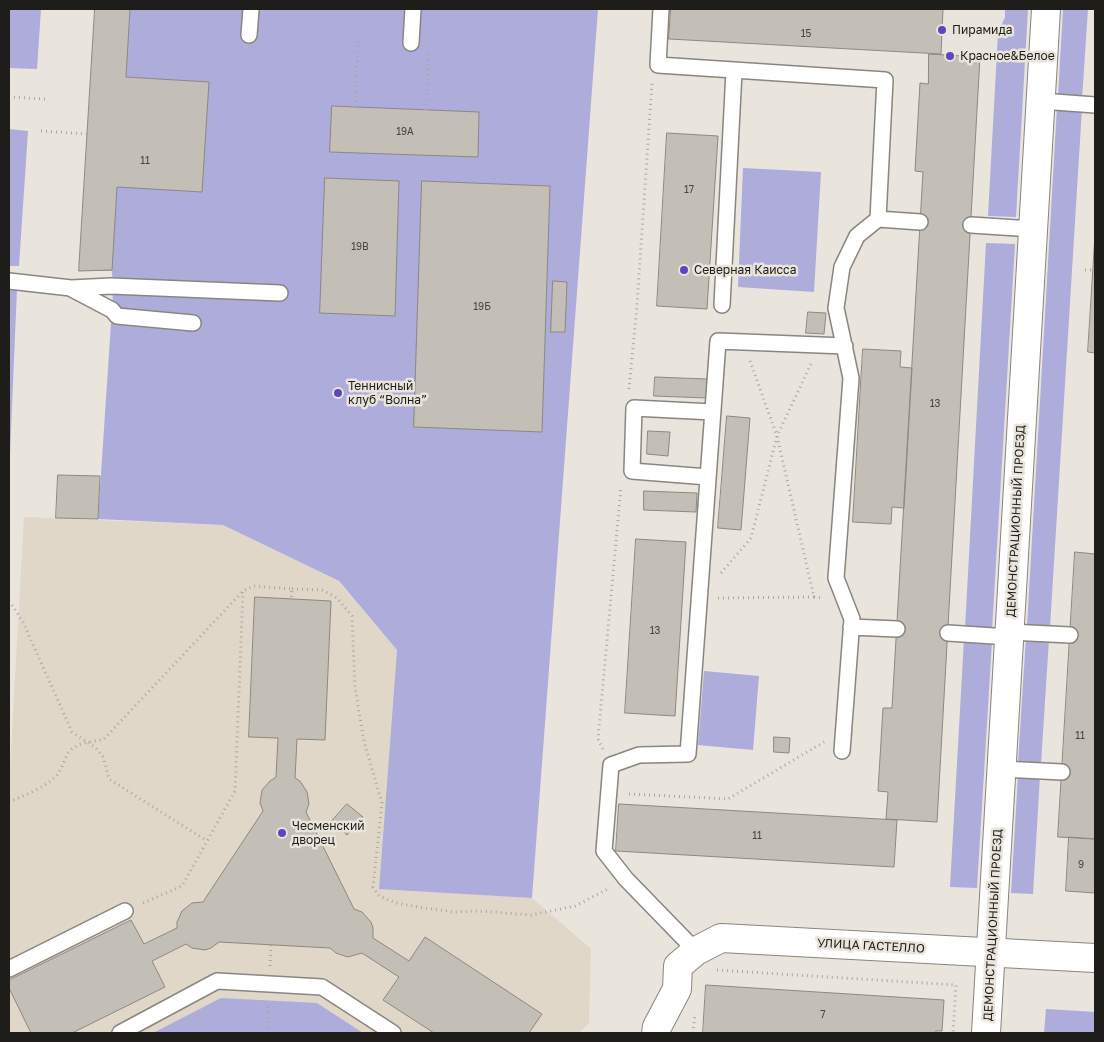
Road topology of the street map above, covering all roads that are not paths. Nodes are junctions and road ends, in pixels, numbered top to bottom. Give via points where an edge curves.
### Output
1 (251, 9) edge
2 (413, 9) edge
3 (661, 9) edge
4 (1046, 9) edge
5 (249, 35) dead end
6 (411, 43) dead end
7 (734, 71) junction
8 (1041, 101) junction
9 (1095, 105) edge
10 (878, 219) junction
11 (920, 222) dead end
12 (971, 225) dead end
13 (1033, 229) junction
14 (9, 281) edge
15 (71, 288) junction
16 (280, 292) dead end
17 (722, 305) dead end
18 (193, 323) dead end
19 (845, 346) junction
20 (713, 412) junction
21 (708, 477) junction
22 (852, 627) junction
23 (896, 630) dead end
24 (948, 633) dead end
25 (1010, 634) junction
26 (1070, 635) dead end
27 (842, 751) dead end
28 (1002, 769) junction
29 (1062, 772) dead end
30 (126, 911) road end
31 (991, 952) junction
32 (1095, 958) edge
33 (702, 960) junction
34 (9, 970) edge
35 (686, 998) junction
36 (120, 1033) edge
37 (393, 1033) edge
38 (656, 1033) edge
39 (674, 1033) edge
40 (986, 1033) edge

1 - 5 lane
2 - 6 lane
3 - 7 lane via 658,65
4 - 8 street, ДЕМОНСТРАЦИОННЫЙ ПРОЕЗД
7 - 10 lane via 885,80
7 - 17 lane
8 - 9 lane
8 - 13 street, ДЕМОНСТРАЦИОННЫЙ ПРОЕЗД
10 - 11 lane
10 - 19 lane via 857,236 842,267 836,308
12 - 13 lane
13 - 25 street, ДЕМОНСТРАЦИОННЫЙ ПРОЕЗД
14 - 15 lane
15 - 16 lane via 111,286
15 - 18 lane via 112,310 117,316
19 - 20 lane via 718,341
19 - 22 lane via 851,378 836,578
20 - 21 lane
20 - 21 lane via 634,408 632,471
21 - 33 lane via 688,754 639,755 611,765 604,851
22 - 23 lane
22 - 27 lane
24 - 25 lane
25 - 26 lane
25 - 28 street, ДЕМОНСТРАЦИОННЫЙ ПРОЕЗД
28 - 29 lane
28 - 31 street, ДЕМОНСТРАЦИОННЫЙ ПРОЕЗД
30 - 34 lane
31 - 32 street, УЛИЦА ГАСТЕЛЛО
31 - 33 street, УЛИЦА ГАСТЕЛЛО via 722,938
31 - 40 street, ДЕМОНСТРАЦИОННЫЙ ПРОЕЗД
33 - 35 street, УЛИЦА ГАСТЕЛЛО via 678,966
35 - 38 street, УЛИЦА ГАСТЕЛЛО via 656,1027
35 - 39 street, УЛИЦА ГАСТЕЛЛО
36 - 37 lane via 217,981 322,987

